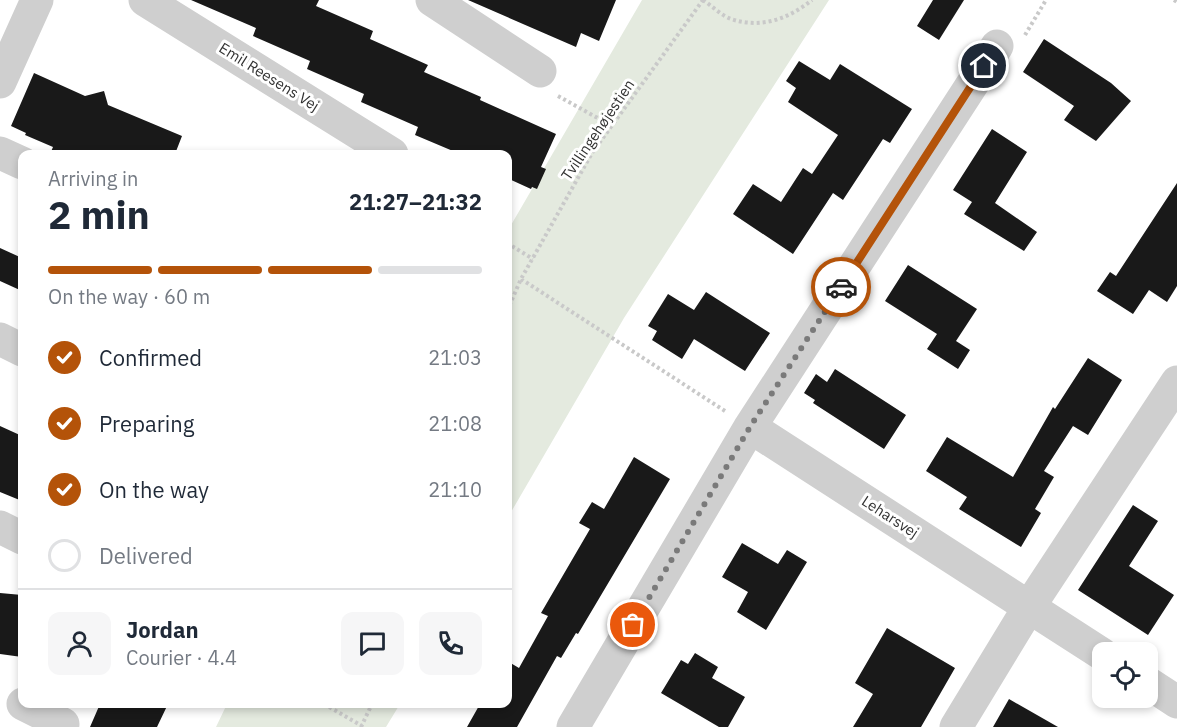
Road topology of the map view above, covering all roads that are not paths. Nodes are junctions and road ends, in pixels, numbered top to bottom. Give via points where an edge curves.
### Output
1 (37, 0) edge
2 (145, 0) edge
3 (432, 0) edge
4 (997, 46) dead end
5 (540, 71) road end
6 (0, 82) edge
7 (386, 150) edge
8 (0, 153) edge
9 (18, 161) edge
10 (0, 339) edge
11 (18, 348) edge
12 (1177, 382) edge
13 (750, 427) junction
14 (0, 528) edge
15 (18, 536) edge
16 (1029, 607) junction
17 (1092, 648) edge
18 (1158, 690) edge
19 (0, 692) edge
20 (18, 701) edge
21 (1177, 702) edge
22 (37, 708) edge
23 (65, 718) edge
24 (573, 727) edge
25 (956, 727) edge

1 - 6 street
2 - 7 street, Emil Reesens Vej
3 - 5 street
4 - 13 street
8 - 9 street
10 - 11 street
12 - 16 street
13 - 16 street, Leharsvej
13 - 24 street
14 - 15 street
16 - 17 street, Leharsvej
16 - 25 street
18 - 21 street
19 - 20 street
22 - 23 street

